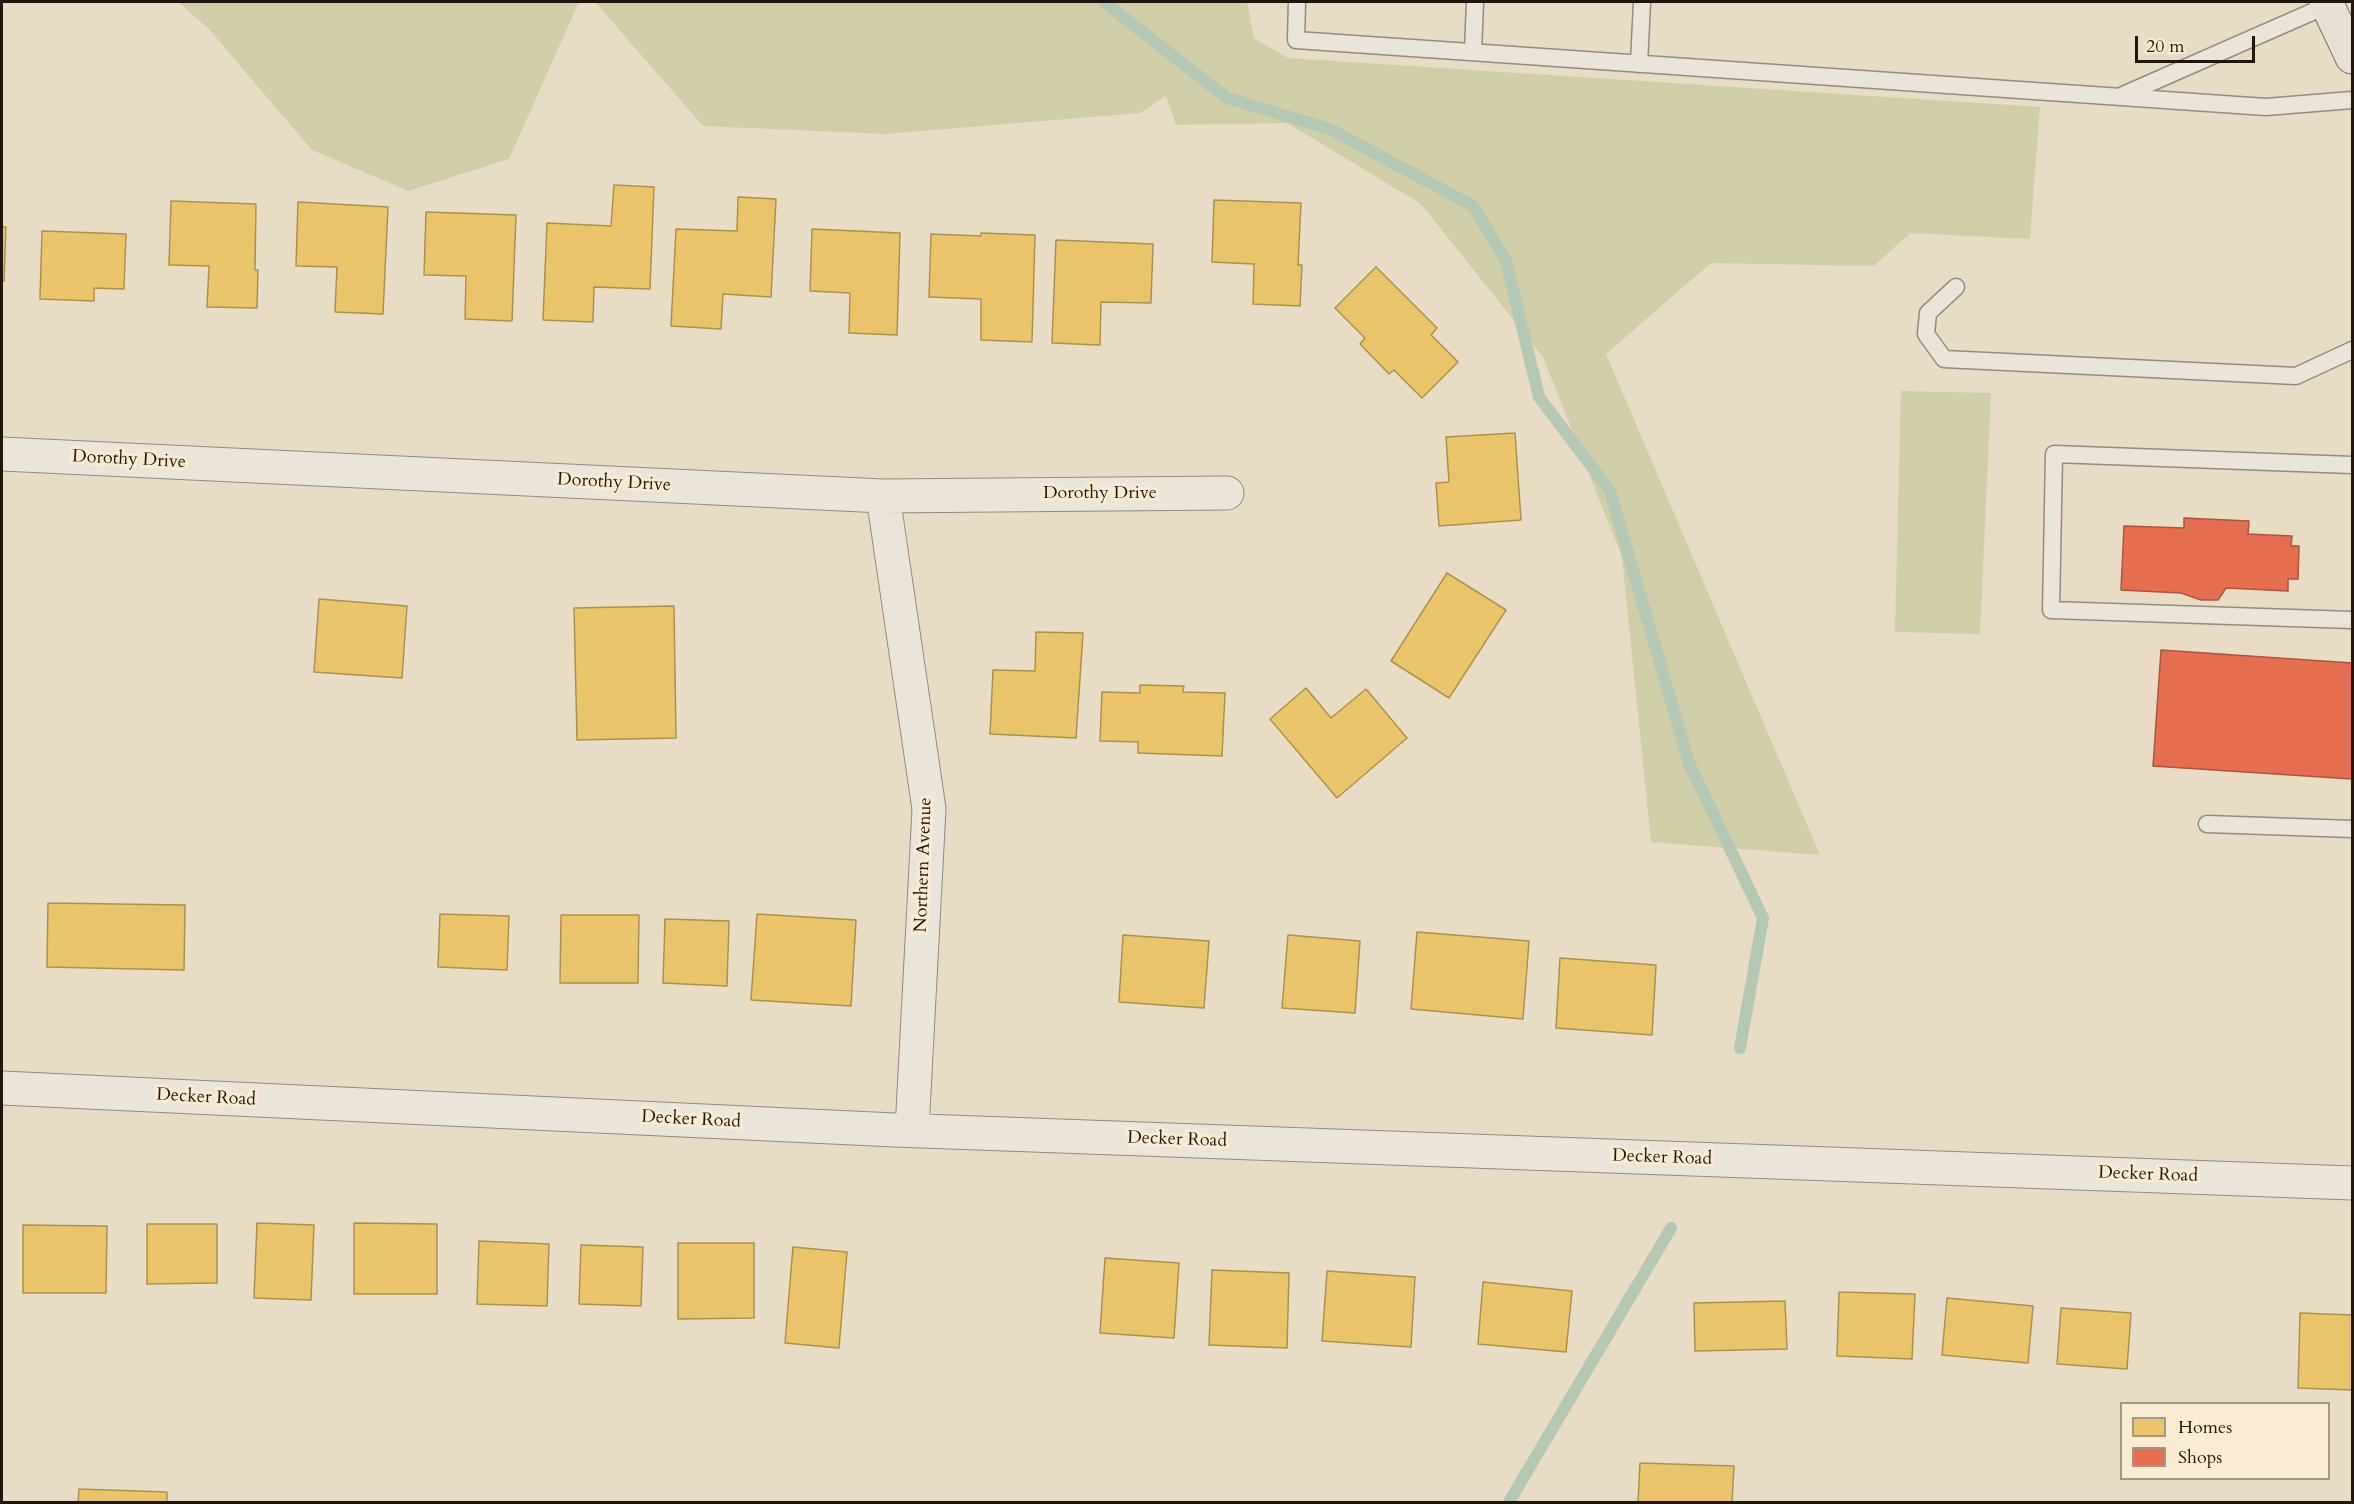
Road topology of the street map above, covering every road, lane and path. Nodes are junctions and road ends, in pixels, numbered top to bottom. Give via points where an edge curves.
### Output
1 (1297, 2) edge
2 (1475, 2) edge
3 (1642, 2) edge
4 (2327, 3) edge
5 (2351, 49) edge
6 (1473, 52) junction
7 (1638, 64) junction
8 (2119, 97) junction
9 (2352, 100) edge
10 (1956, 287) dead end
11 (2352, 350) edge
12 (2, 454) edge
13 (2352, 465) edge
14 (1227, 493) dead end
15 (883, 496) junction
16 (2352, 620) edge
17 (2207, 824) dead end
18 (2352, 829) edge
19 (2, 1088) edge
20 (912, 1130) junction
21 (2352, 1183) edge

1 - 6 lane via 1296,40
2 - 6 lane
3 - 7 lane
4 - 5 main road
4 - 8 lane
6 - 7 lane
7 - 8 lane
8 - 9 lane via 2266,107
10 - 11 lane via 1928,313 1926,334 1944,359 2296,375
12 - 15 street, Dorothy Drive
13 - 16 lane via 2054,454 2051,610
14 - 15 street, Dorothy Drive
15 - 20 street, Northern Avenue via 929,809
17 - 18 lane
19 - 20 street, Decker Road
20 - 21 street, Decker Road

